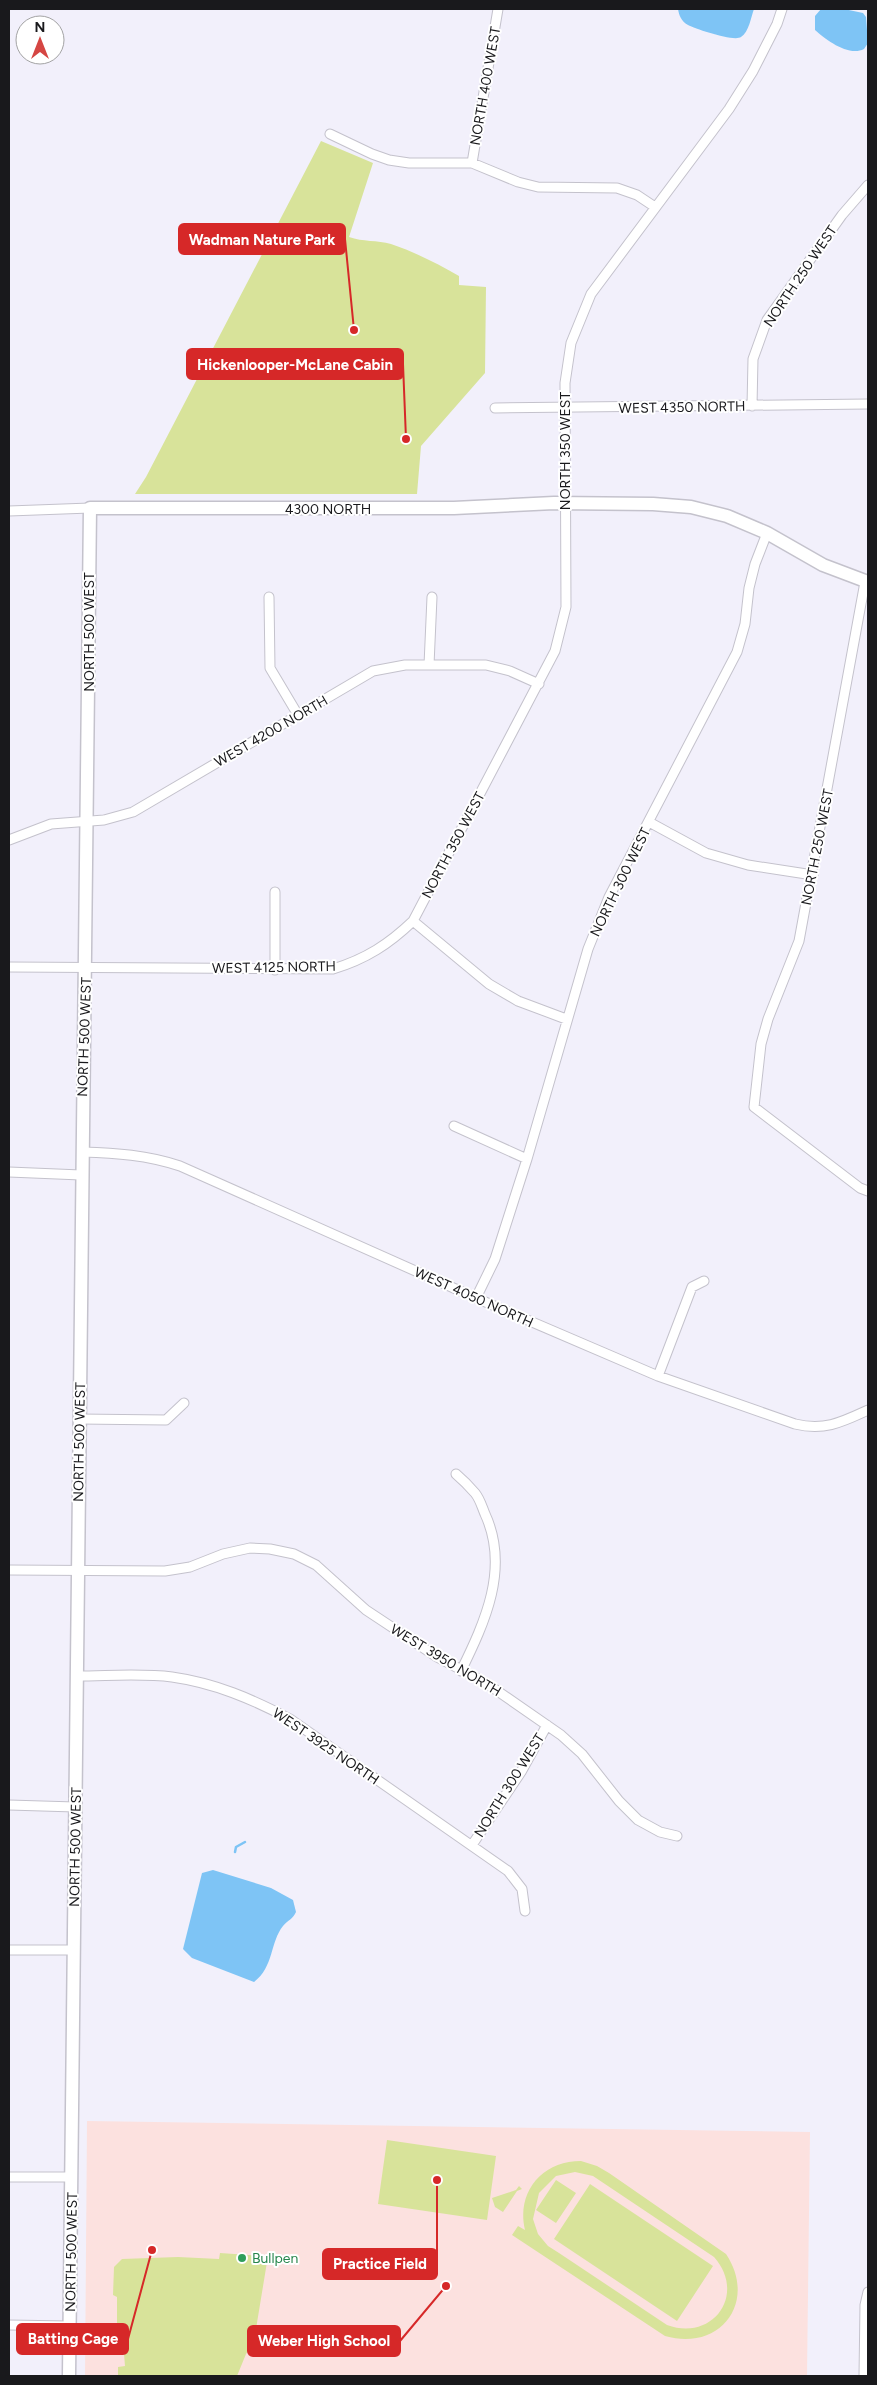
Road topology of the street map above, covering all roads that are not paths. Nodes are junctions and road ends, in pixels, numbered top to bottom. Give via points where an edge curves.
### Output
1 (498, 9) edge
2 (782, 9) edge
3 (330, 134) dead end
4 (472, 163) junction
5 (868, 185) edge
6 (656, 207) junction
7 (868, 404) edge
8 (752, 406) junction
9 (495, 408) dead end
10 (565, 408) junction
11 (566, 503) junction
12 (90, 508) junction
13 (9, 511) edge
14 (767, 533) junction
15 (867, 582) edge
16 (269, 597) dead end
17 (432, 597) dead end
18 (429, 665) junction
19 (539, 684) junction
20 (298, 715) junction
21 (88, 822) junction
22 (649, 822) junction
23 (9, 840) edge
24 (813, 875) junction
25 (275, 892) dead end
26 (413, 921) junction
27 (9, 967) edge
28 (86, 967) junction
29 (275, 970) junction
30 (566, 1019) junction
31 (454, 1126) dead end
32 (82, 1152) junction
33 (527, 1159) junction
34 (9, 1172) edge
35 (81, 1175) junction
36 (868, 1191) edge
37 (704, 1281) dead end
38 (476, 1298) junction
39 (658, 1376) junction
40 (184, 1402) dead end
41 (868, 1410) edge
42 (79, 1419) junction
43 (456, 1474) dead end
44 (9, 1570) edge
45 (78, 1571) junction
46 (462, 1671) junction
47 (77, 1676) junction
48 (547, 1725) junction
49 (9, 1805) edge
50 (75, 1807) junction
51 (677, 1836) dead end
52 (472, 1845) junction
53 (525, 1911) dead end
54 (9, 1950) edge
55 (74, 1950) junction
56 (9, 2177) edge
57 (72, 2177) junction
58 (868, 2292) edge
59 (9, 2325) edge
60 (70, 2326) junction
61 (69, 2376) edge
62 (864, 2376) edge

1 - 4 street, NORTH 400 WEST
2 - 6 street, NORTH 350 WEST via 753,71 729,109
3 - 4 street via 389,160
4 - 6 street via 538,187 617,188
5 - 8 street, NORTH 250 WEST via 842,215 767,320 753,359
6 - 10 street, NORTH 350 WEST via 591,294 571,343
7 - 8 street, WEST 4350 NORTH
8 - 10 street, WEST 4350 NORTH
9 - 10 street, WEST 4350 NORTH
10 - 11 street, NORTH 350 WEST
11 - 12 street, 4300 NORTH via 446,508
11 - 14 street, 4300 NORTH via 691,507 727,516
11 - 19 street, NORTH 350 WEST via 566,606 555,651
12 - 13 street
12 - 21 street, NORTH 500 WEST
14 - 15 street, 4300 NORTH via 823,565
14 - 22 street, NORTH 300 WEST via 755,564 745,624 736,652
15 - 24 street, NORTH 250 WEST
16 - 20 street via 270,668
17 - 18 street
18 - 19 street, WEST 4200 NORTH via 486,665
18 - 20 street, WEST 4200 NORTH via 405,665 373,671
19 - 26 street, NORTH 350 WEST
20 - 21 street, WEST 4200 NORTH via 133,812
21 - 23 street, WEST 4200 NORTH via 51,824
21 - 28 street, NORTH 500 WEST
22 - 24 street via 706,853 748,865
22 - 30 street, NORTH 300 WEST via 609,897 588,949
24 - 36 street, NORTH 250 WEST via 799,941 761,1044 754,1107
25 - 29 street
26 - 29 street, WEST 4125 NORTH via 394,940 357,961 333,968
26 - 30 street via 490,984 518,1001
27 - 28 street, WEST 4125 NORTH
28 - 29 street, WEST 4125 NORTH
28 - 32 street, NORTH 500 WEST
30 - 33 street, NORTH 300 WEST
31 - 33 street
32 - 35 street, NORTH 500 WEST
32 - 38 street, WEST 4050 NORTH via 126,1153 158,1158 180,1166
33 - 38 street, NORTH 300 WEST via 495,1259
34 - 35 street
35 - 42 street, NORTH 500 WEST
37 - 39 street via 692,1287
38 - 39 street, WEST 4050 NORTH
39 - 41 street, WEST 4050 NORTH via 809,1427 835,1425
40 - 42 street via 166,1420
42 - 45 street, NORTH 500 WEST
43 - 46 street via 476,1495 491,1526 495,1546 492,1597
44 - 45 street, WEST 3950 NORTH
45 - 46 street, WEST 3950 NORTH via 165,1571 190,1567 250,1548 294,1554 316,1564 366,1610
45 - 47 street, NORTH 500 WEST
46 - 48 street, WEST 3950 NORTH via 486,1683
47 - 50 street, NORTH 500 WEST
47 - 52 street, WEST 3925 NORTH via 170,1677 208,1684 253,1699 290,1719
48 - 51 street, WEST 3950 NORTH via 582,1754 638,1820 660,1832
48 - 52 street, NORTH 300 WEST via 521,1772
49 - 50 street
50 - 55 street, NORTH 500 WEST
52 - 53 street, WEST 3925 NORTH via 522,1889
54 - 55 street
55 - 57 street, NORTH 500 WEST
56 - 57 street
57 - 60 street, NORTH 500 WEST
58 - 62 street
59 - 60 street
60 - 61 street, NORTH 500 WEST

